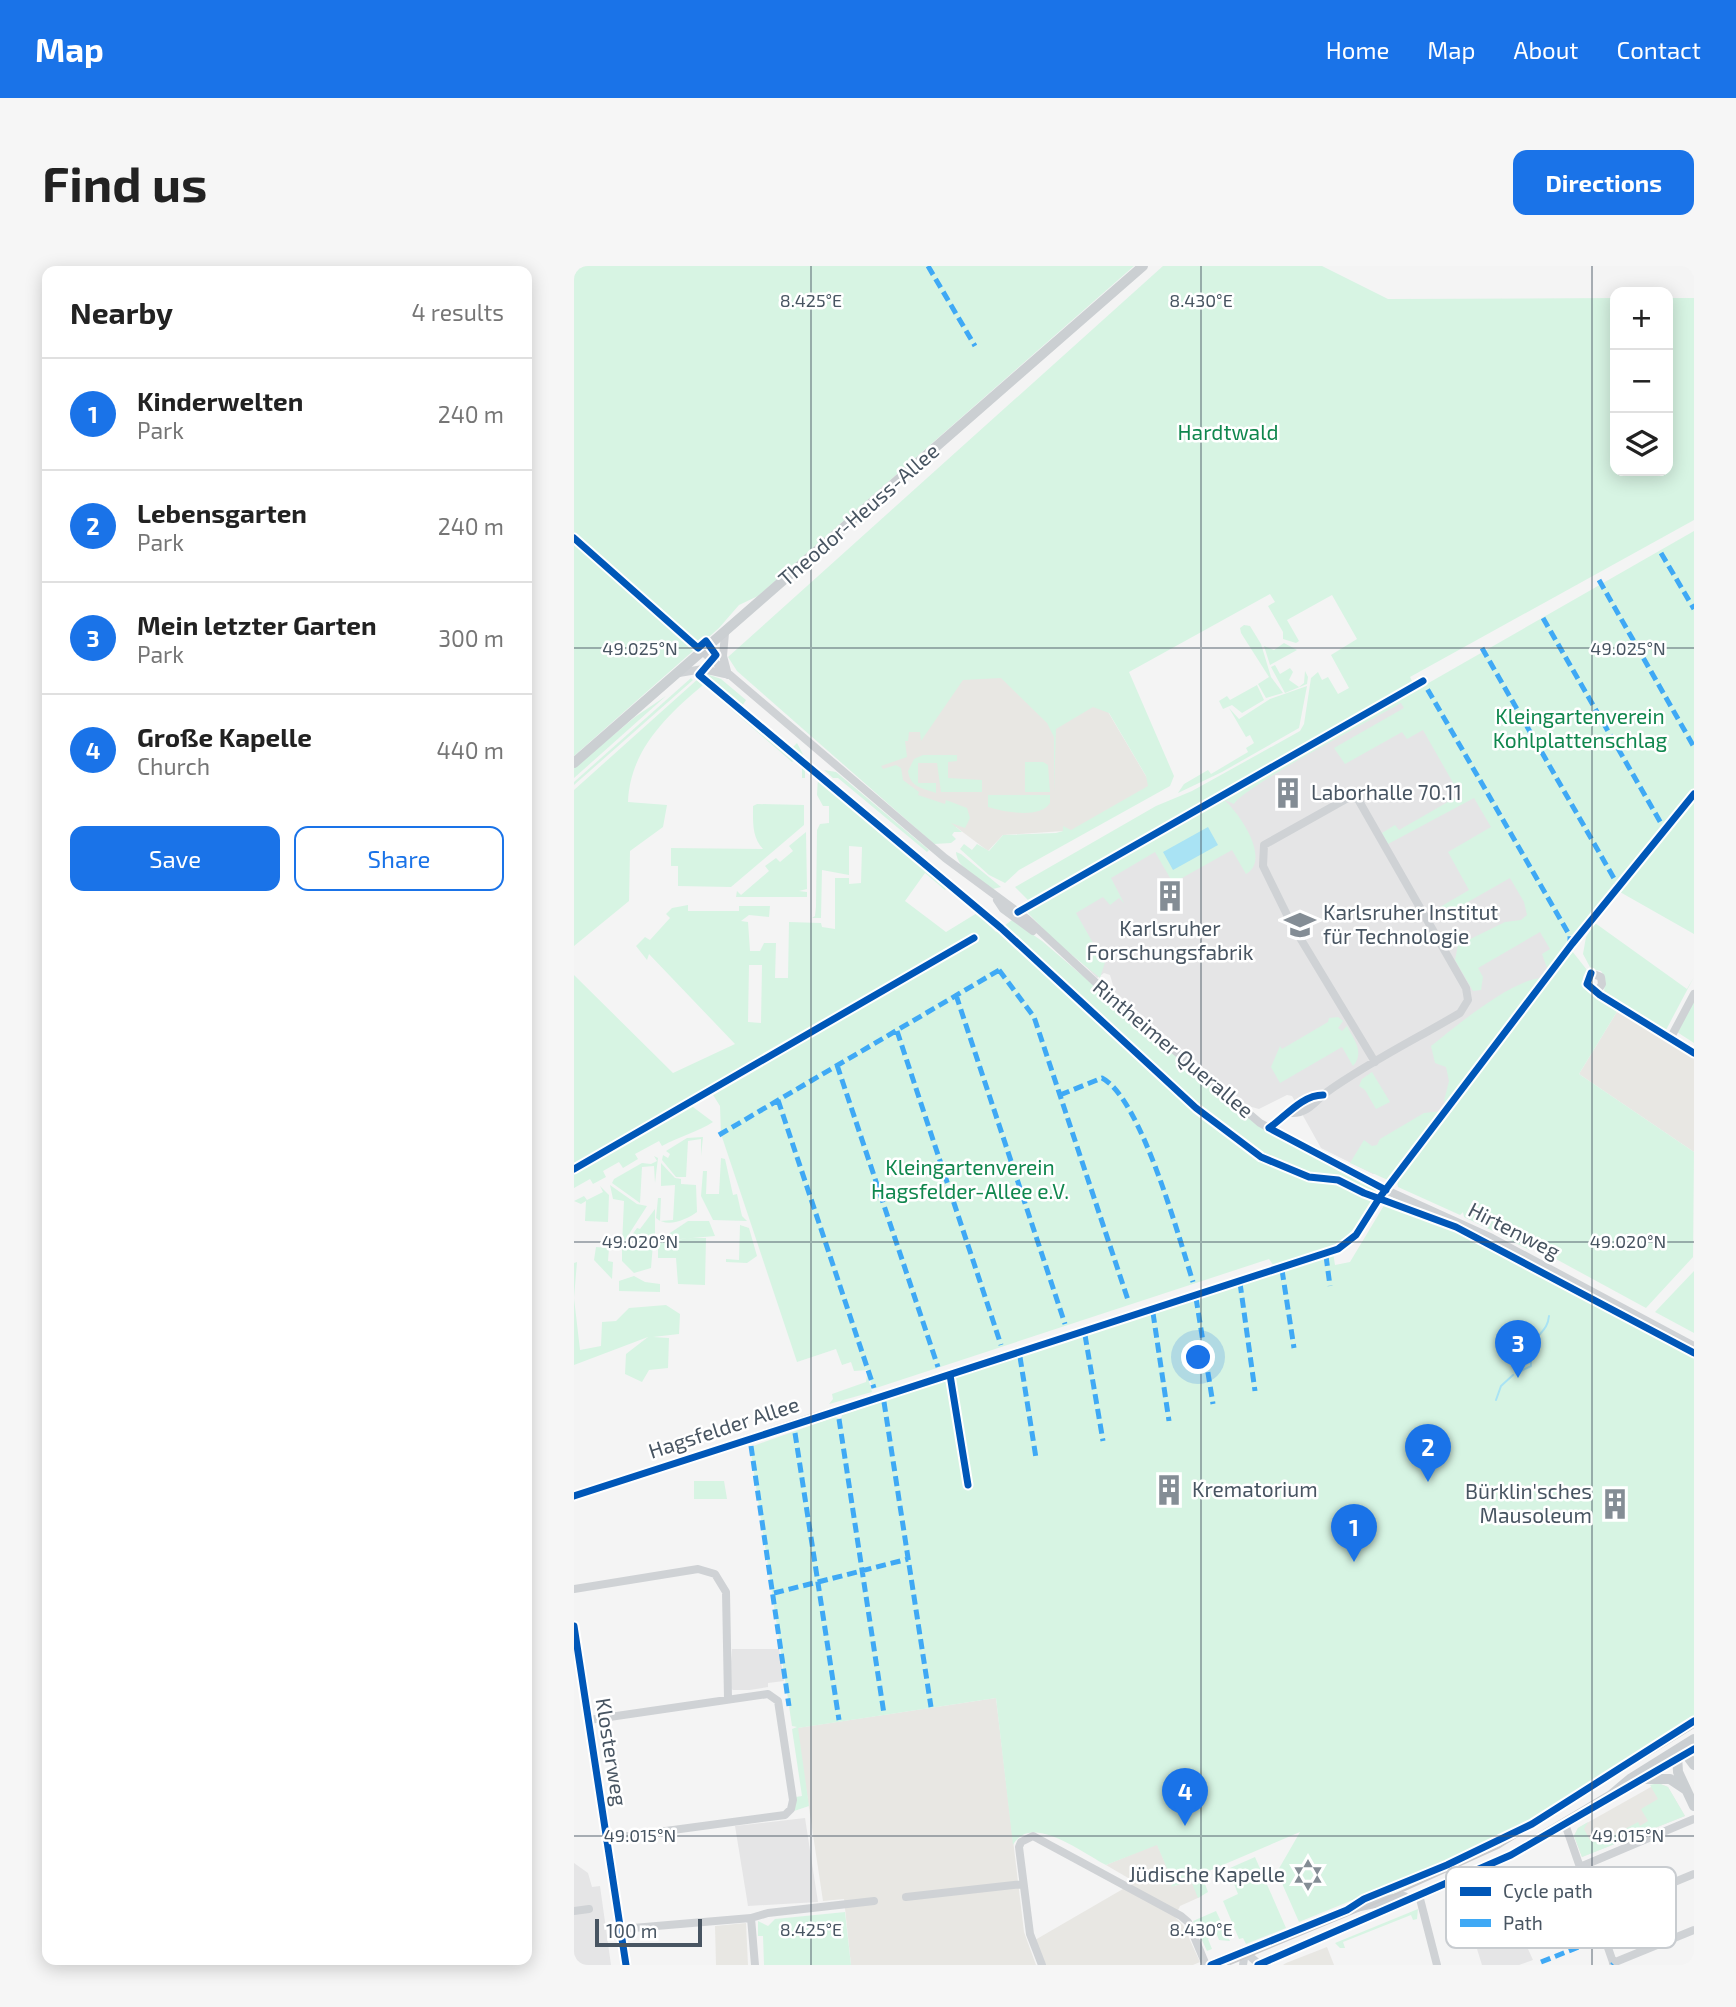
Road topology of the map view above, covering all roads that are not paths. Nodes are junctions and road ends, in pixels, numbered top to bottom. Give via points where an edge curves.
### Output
1 (1143, 266) edge
2 (725, 633) junction
3 (703, 652) junction
4 (678, 673) junction
5 (728, 675) junction
6 (574, 763) edge
7 (1597, 992) dead end
8 (1694, 994) edge
9 (1671, 1039) junction
10 (1694, 1053) edge
11 (1375, 1062) junction
12 (1269, 1128) junction
13 (1386, 1190) joint
14 (1694, 1346) edge
15 (886, 1396) dead end
16 (574, 1496) edge
17 (574, 1589) edge
18 (574, 1626) edge
19 (728, 1699) junction
20 (589, 1720) junction
21 (1694, 1739) edge
22 (1687, 1750) edge
23 (1676, 1760) junction
24 (1694, 1765) edge
25 (1642, 1776) junction
26 (1686, 1789) junction
27 (1694, 1806) edge
28 (1694, 1819) edge
29 (1565, 1824) junction
30 (606, 1839) junction
31 (1483, 1867) edge
32 (1580, 1867) joint
33 (1694, 1874) edge
34 (1676, 1881) edge
35 (1446, 1883) edge
36 (1023, 1884) junction
37 (1419, 1895) junction
38 (906, 1897) dead end
39 (874, 1901) dead end
40 (590, 1909) dead end
41 (574, 1911) edge
42 (751, 1918) junction
43 (621, 1929) junction
44 (1694, 1930) edge
45 (1676, 1938) edge
46 (1651, 1948) edge
47 (1245, 1952) junction
48 (1613, 1964) edge
49 (626, 1965) edge
50 (755, 1965) edge
51 (1042, 1965) edge
52 (1209, 1965) edge
53 (1243, 1965) edge
54 (1259, 1965) edge
55 (1437, 1965) edge

1 - 2 main road, Theodor-Heuss-Allee
2 - 3 main road, Theodor-Heuss-Allee
2 - 5 street via 723,656
3 - 4 main road, Theodor-Heuss-Allee
3 - 5 street, Rintheimer Querallee
4 - 5 street via 703,670
4 - 6 main road, Theodor-Heuss-Allee
5 - 12 street, Rintheimer Querallee via 997,900 1026,918
7 - 9 street
8 - 9 street
9 - 10 street
11 - 11 street via 1460,1013 1468,1000 1466,988 1355,794 1264,845 1263,866 1291,923
11 - 12 street via 1319,1102
12 - 13 street, Rintheimer Querallee
13 - 14 street, Hirtenweg via 1492,1238
15 - 16 street, Hagsfelder Allee
17 - 19 street via 698,1569 715,1574 726,1592
18 - 20 street, Klosterweg
19 - 20 street
19 - 30 street via 768,1694 778,1701 793,1801 788,1813
20 - 30 street, Klosterweg
21 - 22 main road
22 - 23 main road
22 - 24 main road
22 - 25 main road
23 - 25 main road
23 - 26 main road
25 - 26 main road via 1671,1779
25 - 29 main road
26 - 27 main road
28 - 32 street
29 - 31 main road
29 - 32 street
30 - 43 street, Klosterweg
33 - 34 street
35 - 37 main road
36 - 38 street
36 - 51 street via 1030,1934
36 - 52 street via 1021,1842 1031,1836 1040,1838 1181,1916
37 - 47 main road via 1355,1906
37 - 54 main road
37 - 55 street
39 - 42 street
40 - 41 street
42 - 43 street
42 - 50 street
43 - 49 street, Klosterweg
44 - 45 street
46 - 48 street
47 - 52 main road
47 - 53 street
47 - 54 street

